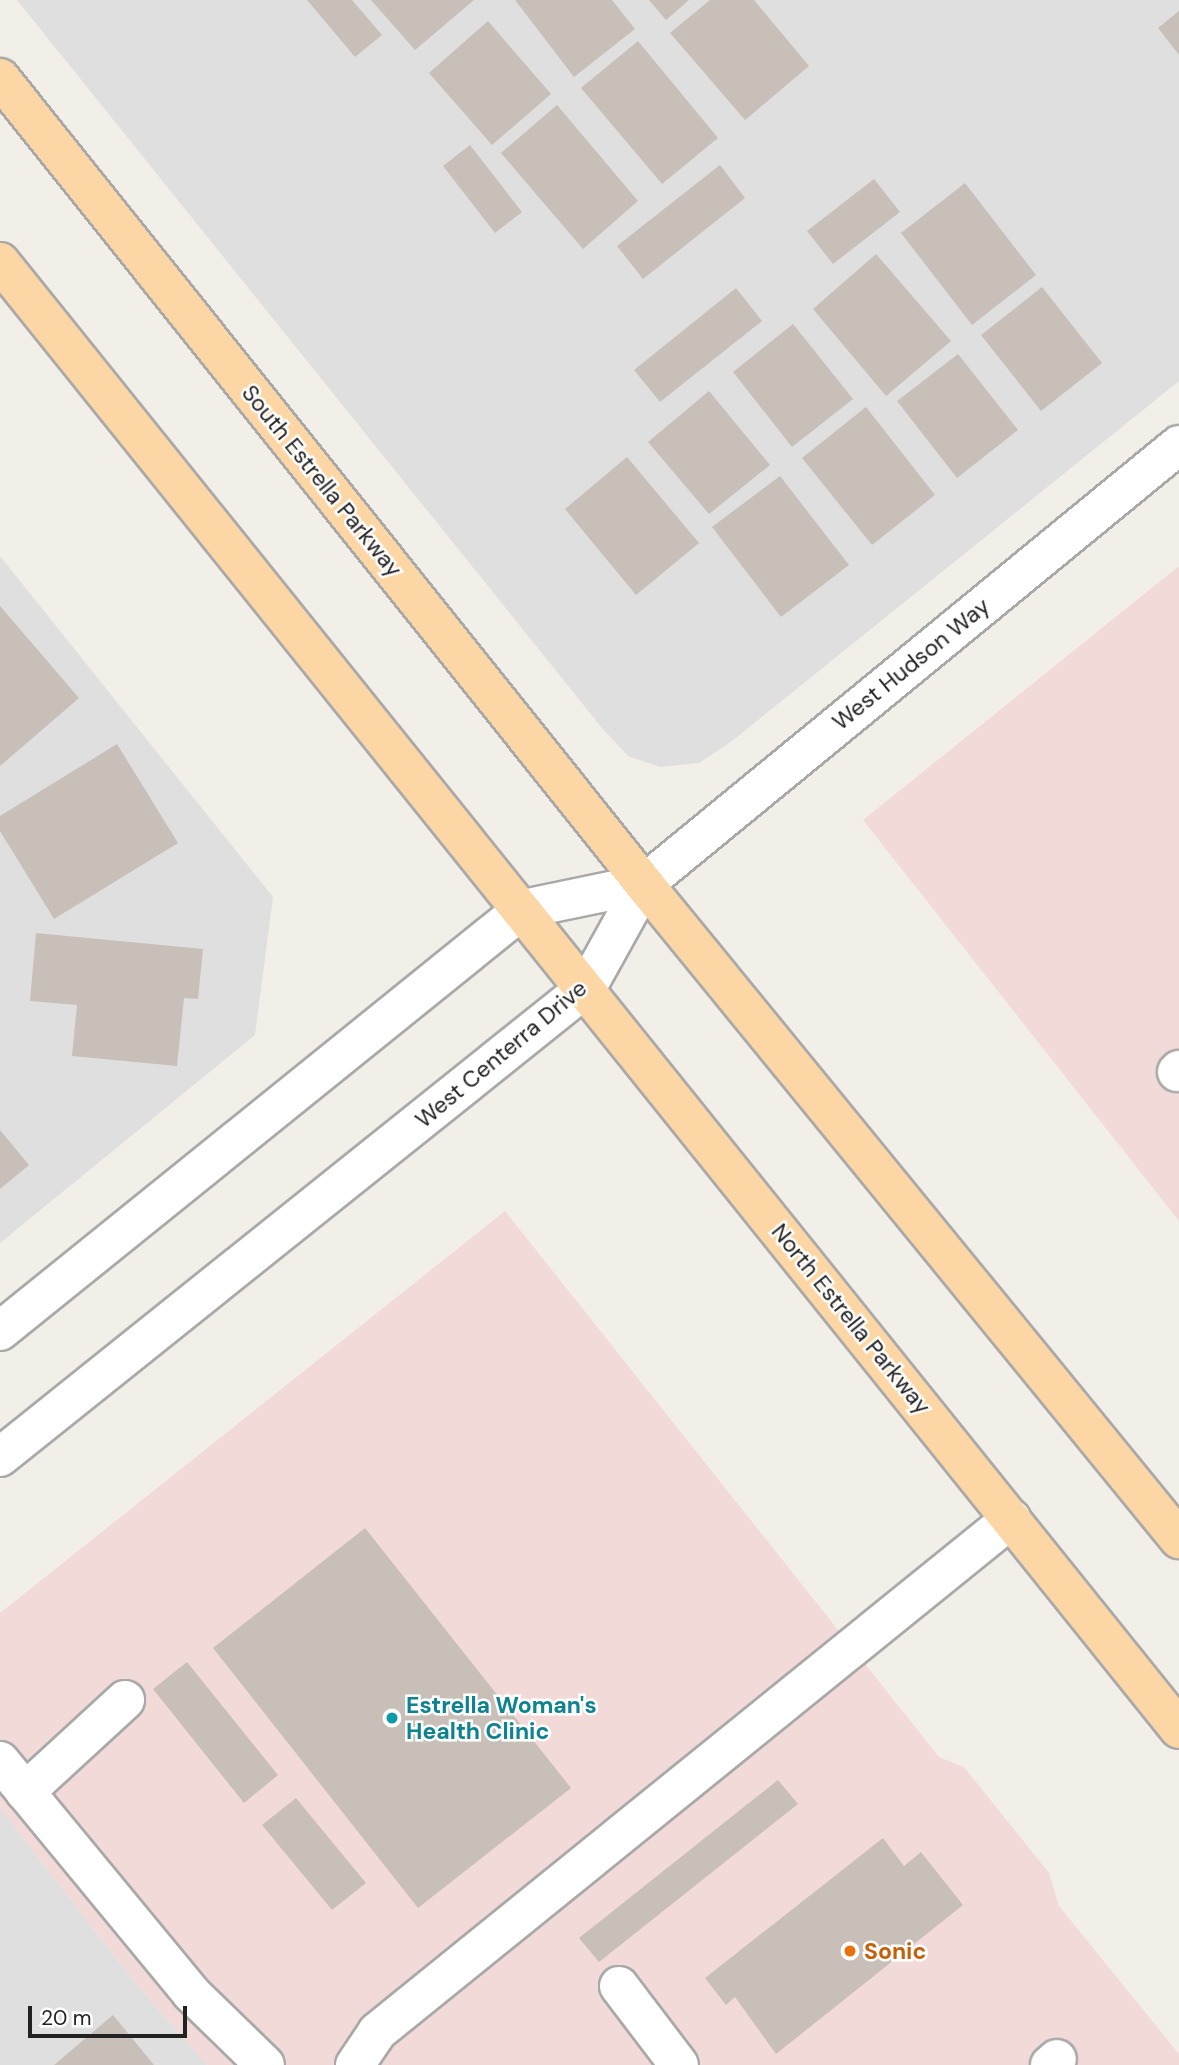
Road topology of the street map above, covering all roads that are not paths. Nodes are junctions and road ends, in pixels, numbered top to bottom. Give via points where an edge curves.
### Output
1 (0, 78) edge
2 (0, 261) edge
3 (1179, 445) edge
4 (644, 884) junction
5 (523, 909) junction
6 (587, 987) junction
7 (0, 1331) edge
8 (0, 1457) edge
9 (1011, 1519) junction
10 (1179, 1539) edge
11 (125, 1700) dead end
12 (1179, 1729) edge
13 (0, 1761) edge
14 (25, 1792) junction
15 (619, 1986) dead end
16 (265, 2065) edge
17 (355, 2065) edge
18 (679, 2065) edge

1 - 4 main road, South Estrella Parkway
2 - 5 main road
3 - 4 street, West Hudson Way
4 - 5 street
4 - 6 street, West Centerra Drive
4 - 10 main road
5 - 6 main road, North Estrella Parkway
5 - 7 street
6 - 8 street, West Centerra Drive
6 - 9 main road, North Estrella Parkway
9 - 12 main road, North Estrella Parkway
9 - 17 street via 377,2032
11 - 14 street
13 - 14 street
14 - 16 street via 191,1993
15 - 18 street

